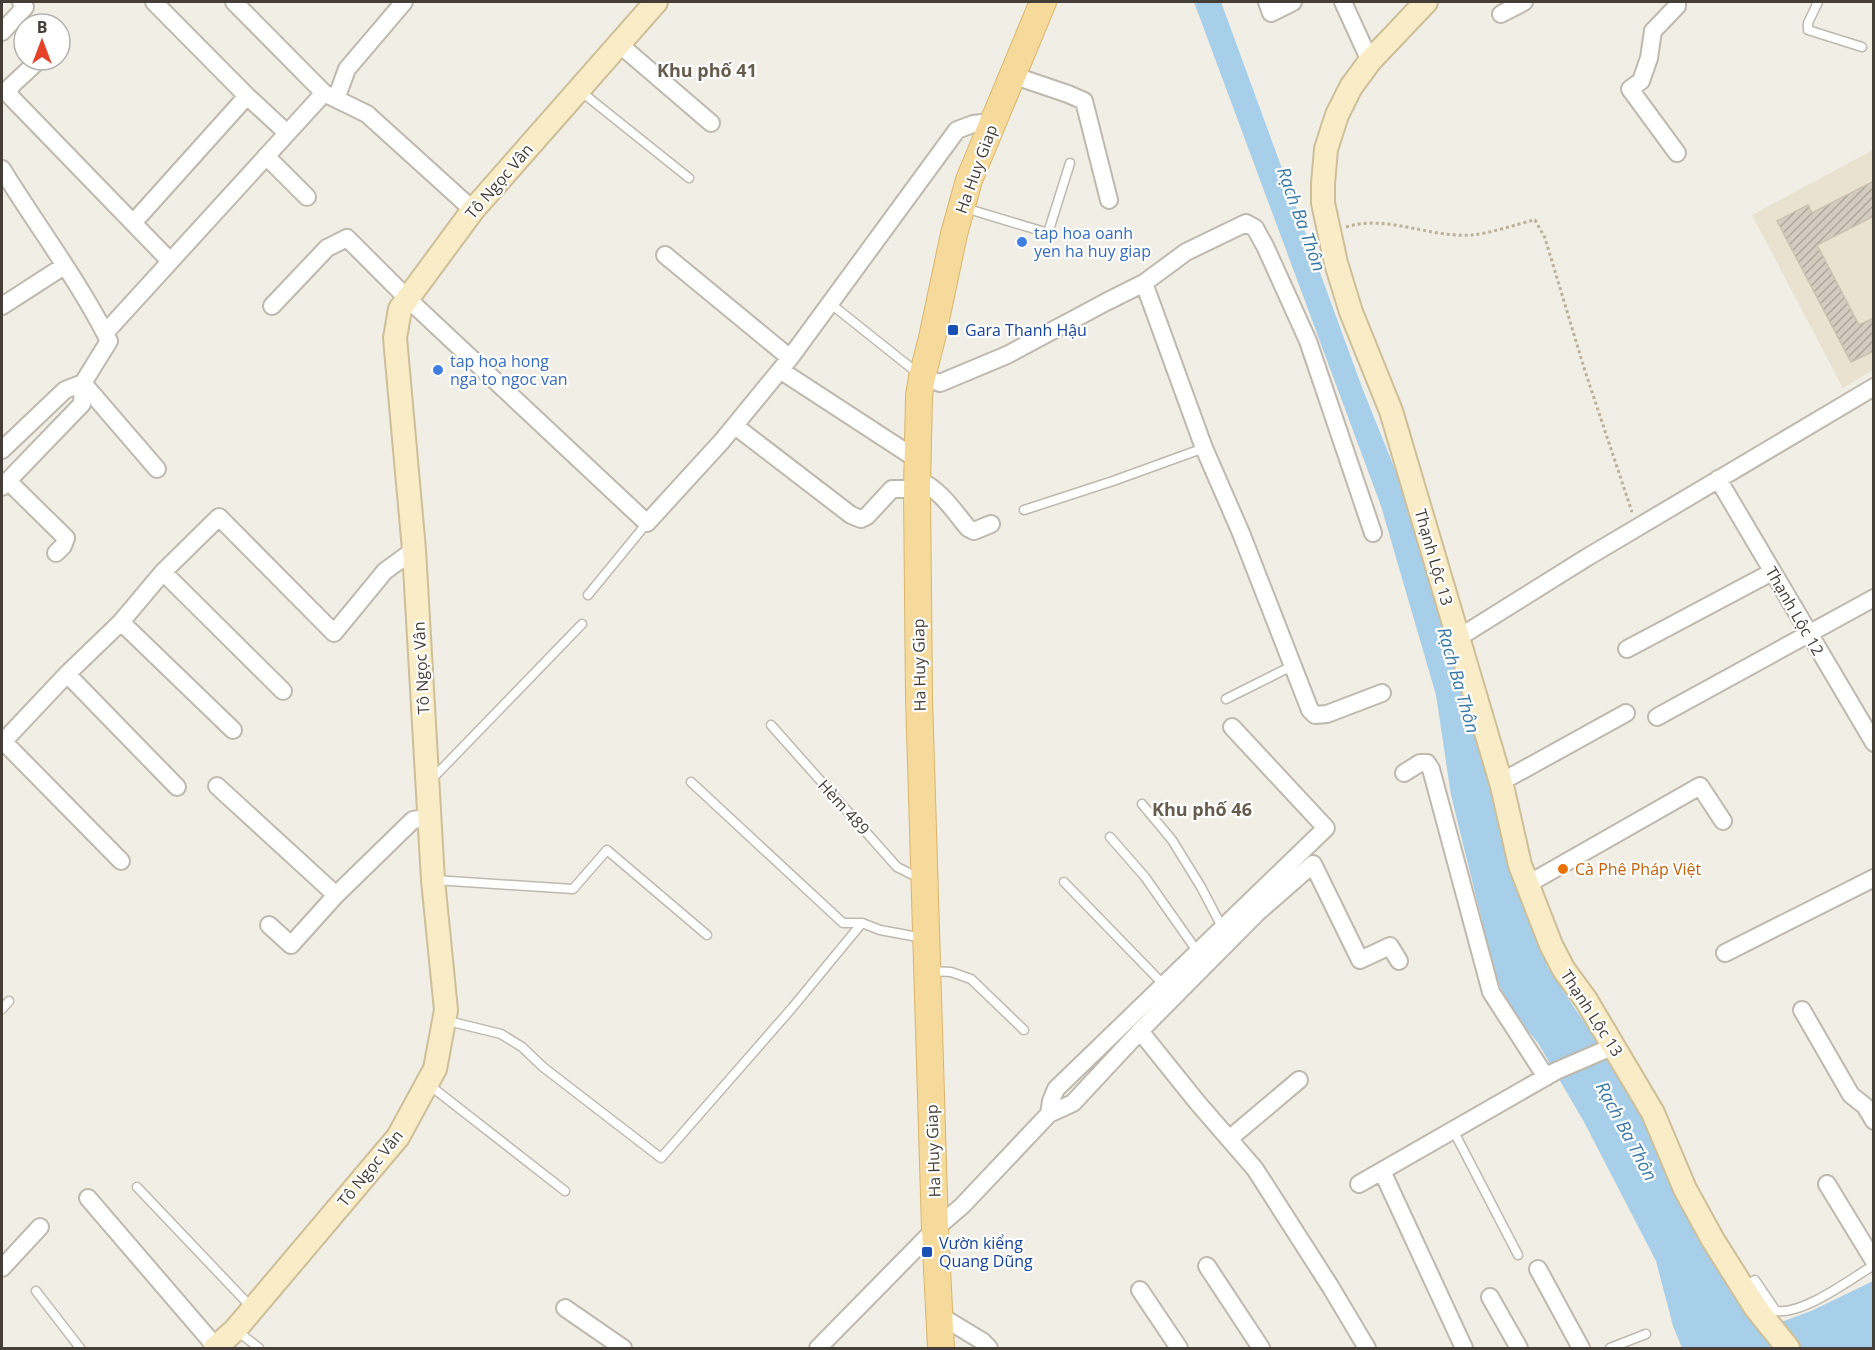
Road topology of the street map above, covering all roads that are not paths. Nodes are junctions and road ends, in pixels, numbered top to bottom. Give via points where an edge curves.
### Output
1 (21, 2) edge
2 (154, 2) edge
3 (234, 2) edge
4 (404, 2) edge
5 (656, 2) edge
6 (1043, 2) edge
7 (1267, 2) edge
8 (1293, 2) edge
9 (1342, 2) edge
10 (1426, 2) edge
11 (1524, 2) edge
12 (1677, 2) edge
13 (1818, 2) edge
14 (1501, 14) dead end
15 (2, 32) edge
16 (619, 44) junction
17 (1862, 47) dead end
18 (1370, 61) junction
19 (26, 72) edge
20 (1012, 75) junction
21 (578, 90) junction
22 (247, 96) junction
23 (330, 96) junction
24 (993, 122) junction
25 (711, 123) dead end
26 (287, 133) junction
27 (1677, 153) dead end
28 (272, 162) junction
29 (1070, 163) dead end
30 (4, 178) edge
31 (689, 178) dead end
32 (307, 197) dead end
33 (1109, 200) dead end
34 (962, 207) junction
35 (473, 210) junction
36 (133, 223) junction
37 (665, 255) dead end
38 (170, 261) junction
39 (64, 266) junction
40 (1144, 284) junction
41 (408, 299) junction
42 (831, 304) junction
43 (2, 306) edge
44 (272, 306) dead end
45 (105, 333) junction
46 (785, 364) junction
47 (922, 377) junction
48 (83, 383) junction
49 (1874, 387) edge
50 (735, 426) junction
51 (1204, 447) junction
52 (2, 450) edge
53 (157, 470) dead end
54 (918, 476) junction
55 (1718, 479) junction
56 (5, 484) edge
57 (1024, 510) dead end
58 (647, 522) junction
59 (991, 524) dead end
60 (1373, 533) dead end
61 (414, 550) junction
62 (56, 553) dead end
63 (164, 572) junction
64 (1772, 572) junction
65 (588, 595) dead end
66 (1874, 598) edge
67 (121, 622) junction
68 (582, 624) dead end
69 (1808, 635) junction
70 (1458, 638) junction
71 (1628, 649) dead end
72 (1292, 666) junction
73 (67, 674) junction
74 (283, 691) dead end
75 (1382, 693) dead end
76 (1226, 699) dead end
77 (1626, 713) dead end
78 (1657, 717) dead end
79 (771, 725) dead end
80 (1232, 728) dead end
81 (233, 730) dead end
82 (2, 742) edge
83 (1874, 743) edge
84 (1404, 773) dead end
85 (691, 782) dead end
86 (1501, 782) junction
87 (428, 783) junction
88 (217, 786) dead end
89 (177, 787) dead end
90 (1142, 804) dead end
91 (430, 816) junction
92 (1723, 821) dead end
93 (1110, 837) dead end
94 (121, 861) dead end
95 (1874, 878) edge
96 (434, 880) junction
97 (924, 880) junction
98 (1064, 882) dead end
99 (1528, 884) junction
100 (336, 895) junction
101 (862, 923) junction
102 (269, 925) dead end
103 (1222, 927) junction
104 (708, 935) dead end
105 (926, 939) junction
106 (1197, 951) junction
107 (1725, 954) dead end
108 (1399, 961) dead end
109 (927, 971) junction
110 (1163, 984) junction
111 (9, 1001) dead end
112 (2, 1009) edge
113 (1802, 1010) dead end
114 (444, 1020) junction
115 (1024, 1030) dead end
116 (1140, 1031) junction
117 (1610, 1047) junction
118 (1551, 1074) junction
119 (1299, 1080) dead end
120 (427, 1084) junction
121 (1049, 1114) junction
122 (1874, 1120) edge
123 (1453, 1130) junction
124 (1229, 1139) junction
125 (1382, 1171) junction
126 (1359, 1184) dead end
127 (1827, 1184) dead end
128 (137, 1187) dead end
129 (565, 1191) dead end
130 (88, 1198) dead end
131 (40, 1227) dead end
132 (935, 1229) junction
133 (1518, 1255) dead end
134 (1874, 1263) edge
135 (1207, 1266) dead end
136 (2, 1268) edge
137 (1538, 1269) dead end
138 (1742, 1287) junction
139 (1140, 1290) dead end
140 (36, 1291) dead end
141 (1490, 1297) dead end
142 (565, 1308) dead end
143 (253, 1309) junction
144 (939, 1315) junction
145 (236, 1329) junction
146 (1646, 1334) dead end
147 (80, 1348) edge
148 (216, 1348) edge
149 (259, 1348) edge
150 (623, 1348) edge
151 (818, 1348) edge
152 (941, 1348) edge
153 (989, 1348) edge
154 (1179, 1348) edge
155 (1261, 1348) edge
156 (1367, 1348) edge
157 (1464, 1348) edge
158 (1520, 1348) edge
159 (1581, 1348) edge
160 (1610, 1348) edge
161 (1788, 1348) edge

1 - 15 street via 25,6
2 - 22 street
3 - 23 street
4 - 23 street via 347,69
5 - 16 street, Tô Ngọc Vân
6 - 20 main road, Ha Huy Giap
7 - 8 street via 1271,13
9 - 18 street
10 - 18 street, Thạnh Lộc 13
11 - 14 street
12 - 27 street via 1653,31 1641,81 1630,89
13 - 17 lane via 1808,30
16 - 21 street, Tô Ngọc Vân
16 - 25 street
18 - 70 street, Thạnh Lộc 13 via 1350,87 1337,115 1326,149 1323,203 1351,312 1391,411
19 - 36 street via 10,87 10,96
20 - 24 main road, Ha Huy Giap
20 - 33 street via 1084,101
21 - 31 lane
21 - 35 street, Tô Ngọc Vân
22 - 26 street
22 - 36 street
23 - 26 street
23 - 35 street via 367,114
24 - 34 main road, Ha Huy Giap
24 - 42 street via 957,130
26 - 28 street
28 - 32 street
28 - 38 street
29 - 34 lane via 1048,233
30 - 39 street
34 - 47 main road, Ha Huy Giap
35 - 41 street, Tô Ngọc Vân
36 - 38 street
37 - 46 street
38 - 45 street
39 - 43 street
39 - 45 street
40 - 47 street via 1007,356 940,383
40 - 51 street
40 - 60 street via 1186,252 1216,236 1246,223 1255,228 1308,341
41 - 44 street via 347,238 327,248
41 - 58 street
41 - 61 street, Tô Ngọc Vân via 400,309 395,338
42 - 46 street
42 - 47 lane
45 - 48 street via 109,341
46 - 50 street
46 - 54 street
47 - 54 main road, Ha Huy Giap
48 - 52 street via 65,390
48 - 53 street
48 - 56 street via 82,404
49 - 55 street
50 - 54 street via 861,519 892,489
50 - 58 street
51 - 57 lane
51 - 72 street
54 - 59 street via 938,492 968,528 974,531
54 - 97 main road, Ha Huy Giap
55 - 64 street, Thạnh Lộc 12
55 - 70 street
56 - 62 street via 66,538
58 - 65 lane
61 - 63 street via 385,571 334,633 219,517
61 - 87 street, Tô Ngọc Vân
63 - 67 street
63 - 74 street
64 - 69 street, Thạnh Lộc 12
64 - 71 street
66 - 69 street
67 - 73 street
67 - 81 street
68 - 87 lane
69 - 78 street
69 - 83 street, Thạnh Lộc 12
70 - 86 street, Thạnh Lộc 13
72 - 75 street via 1315,715
72 - 76 lane
73 - 82 street
73 - 89 street
77 - 86 street
79 - 97 lane, Hèm 489 via 897,867
80 - 103 street via 1326,828
82 - 94 street
84 - 118 street via 1420,763 1431,769 1491,992
85 - 101 lane via 843,923
86 - 99 street, Thạnh Lộc 13
87 - 91 street, Tô Ngọc Vân
88 - 100 street
90 - 103 lane via 1172,840
91 - 96 street, Tô Ngọc Vân
91 - 100 street via 413,820
92 - 99 street via 1700,786
93 - 106 lane via 1145,877
95 - 107 street
96 - 104 lane via 573,888 607,850
96 - 114 street, Tô Ngọc Vân
97 - 105 main road, Ha Huy Giap
98 - 110 lane
99 - 117 street, Thạnh Lộc 13 via 1563,970 1586,1000
100 - 102 street via 291,945
101 - 105 lane
101 - 114 lane via 661,1158 522,1047 501,1034
103 - 106 street
105 - 109 main road, Ha Huy Giap
106 - 110 street
108 - 116 street via 1390,946 1360,960 1313,864 1257,913
109 - 115 lane via 951,972 971,979
109 - 132 main road, Ha Huy Giap
110 - 121 street via 1056,1089
111 - 112 lane
113 - 122 street via 1851,1095
114 - 120 street, Tô Ngọc Vân via 435,1069
116 - 121 street via 1073,1103
116 - 124 street
117 - 118 street
117 - 138 street, Thạnh Lộc 13 via 1653,1113 1685,1189
118 - 123 street
119 - 124 street
120 - 129 lane
120 - 143 street, Tô Ngọc Vân via 398,1137
121 - 132 street
123 - 125 street
123 - 133 lane
124 - 156 street via 1255,1169
125 - 126 street
125 - 157 street
127 - 134 street
128 - 143 lane
130 - 148 street
131 - 136 street
132 - 144 main road, Ha Huy Giap
132 - 151 street
134 - 138 lane via 1816,1300 1783,1312 1776,1311 1755,1280
135 - 155 street
137 - 159 street
138 - 161 street, Thạnh Lộc 13
139 - 154 street
140 - 147 lane
141 - 158 street
142 - 150 street
143 - 145 street, Tô Ngọc Vân
144 - 152 main road, Ha Huy Giap
144 - 153 street
145 - 148 street, Tô Ngọc Vân
145 - 149 lane
146 - 160 lane

